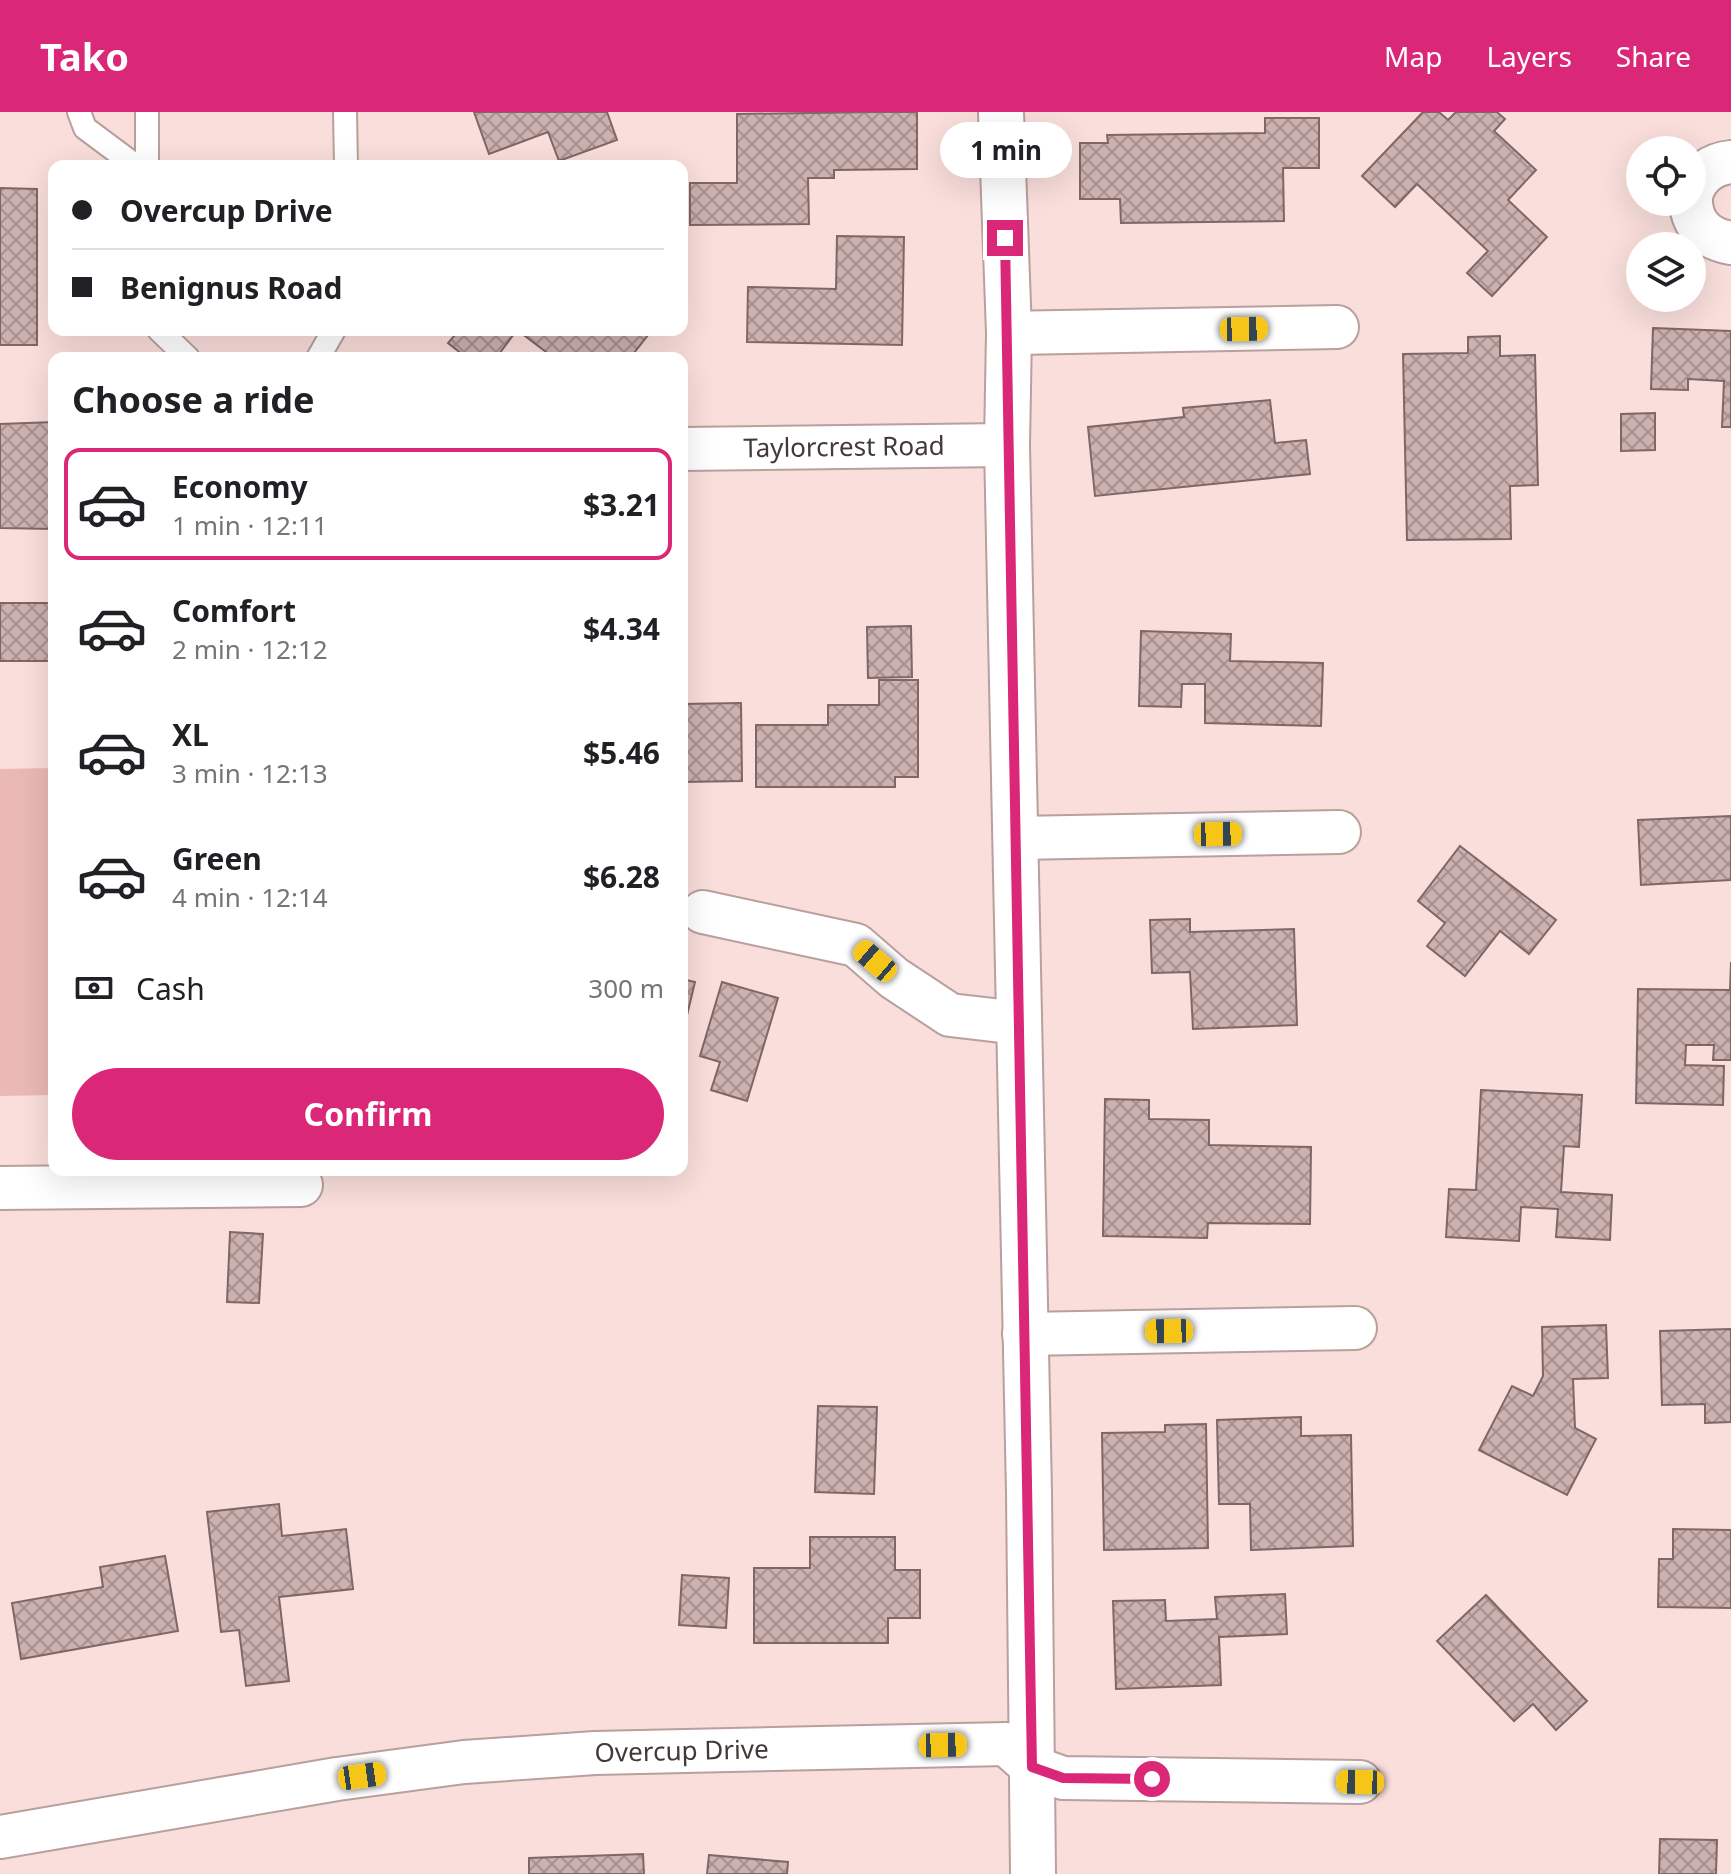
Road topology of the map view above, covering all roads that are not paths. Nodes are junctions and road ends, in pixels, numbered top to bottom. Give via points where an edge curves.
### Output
1 (79, 112) edge
2 (147, 112) edge
3 (345, 112) edge
4 (1001, 112) edge
5 (128, 160) edge
6 (147, 160) edge
7 (346, 160) edge
8 (1731, 162) edge
9 (1706, 171) edge
10 (1694, 216) edge
11 (1731, 243) edge
12 (1337, 327) dead end
13 (1009, 333) junction
14 (165, 336) edge
15 (182, 352) edge
16 (1007, 445) junction
17 (688, 449) edge
18 (1339, 832) dead end
19 (1017, 838) junction
20 (703, 912) dead end
21 (1018, 1023) junction
22 (301, 1185) dead end
23 (0, 1188) edge
24 (1355, 1328) dead end
25 (1024, 1334) junction
26 (1032, 1767) junction
27 (1360, 1782) dead end
28 (0, 1837) edge
29 (1033, 1874) edge

1 - 5 lane via 85,128
2 - 6 lane
3 - 7 lane
4 - 13 street
8 - 9 street
10 - 11 street via 1706,234
12 - 13 street
13 - 16 street
14 - 15 lane
16 - 17 street, Taylorcrest Road
16 - 19 street
18 - 19 street
19 - 21 street
20 - 21 street via 856,945 950,1015
21 - 25 street
22 - 23 street
24 - 25 street
25 - 26 street
26 - 27 street, Overcup Drive via 1063,1778
26 - 28 street, Overcup Drive via 1006,1744 595,1753 351,1777
26 - 29 street

